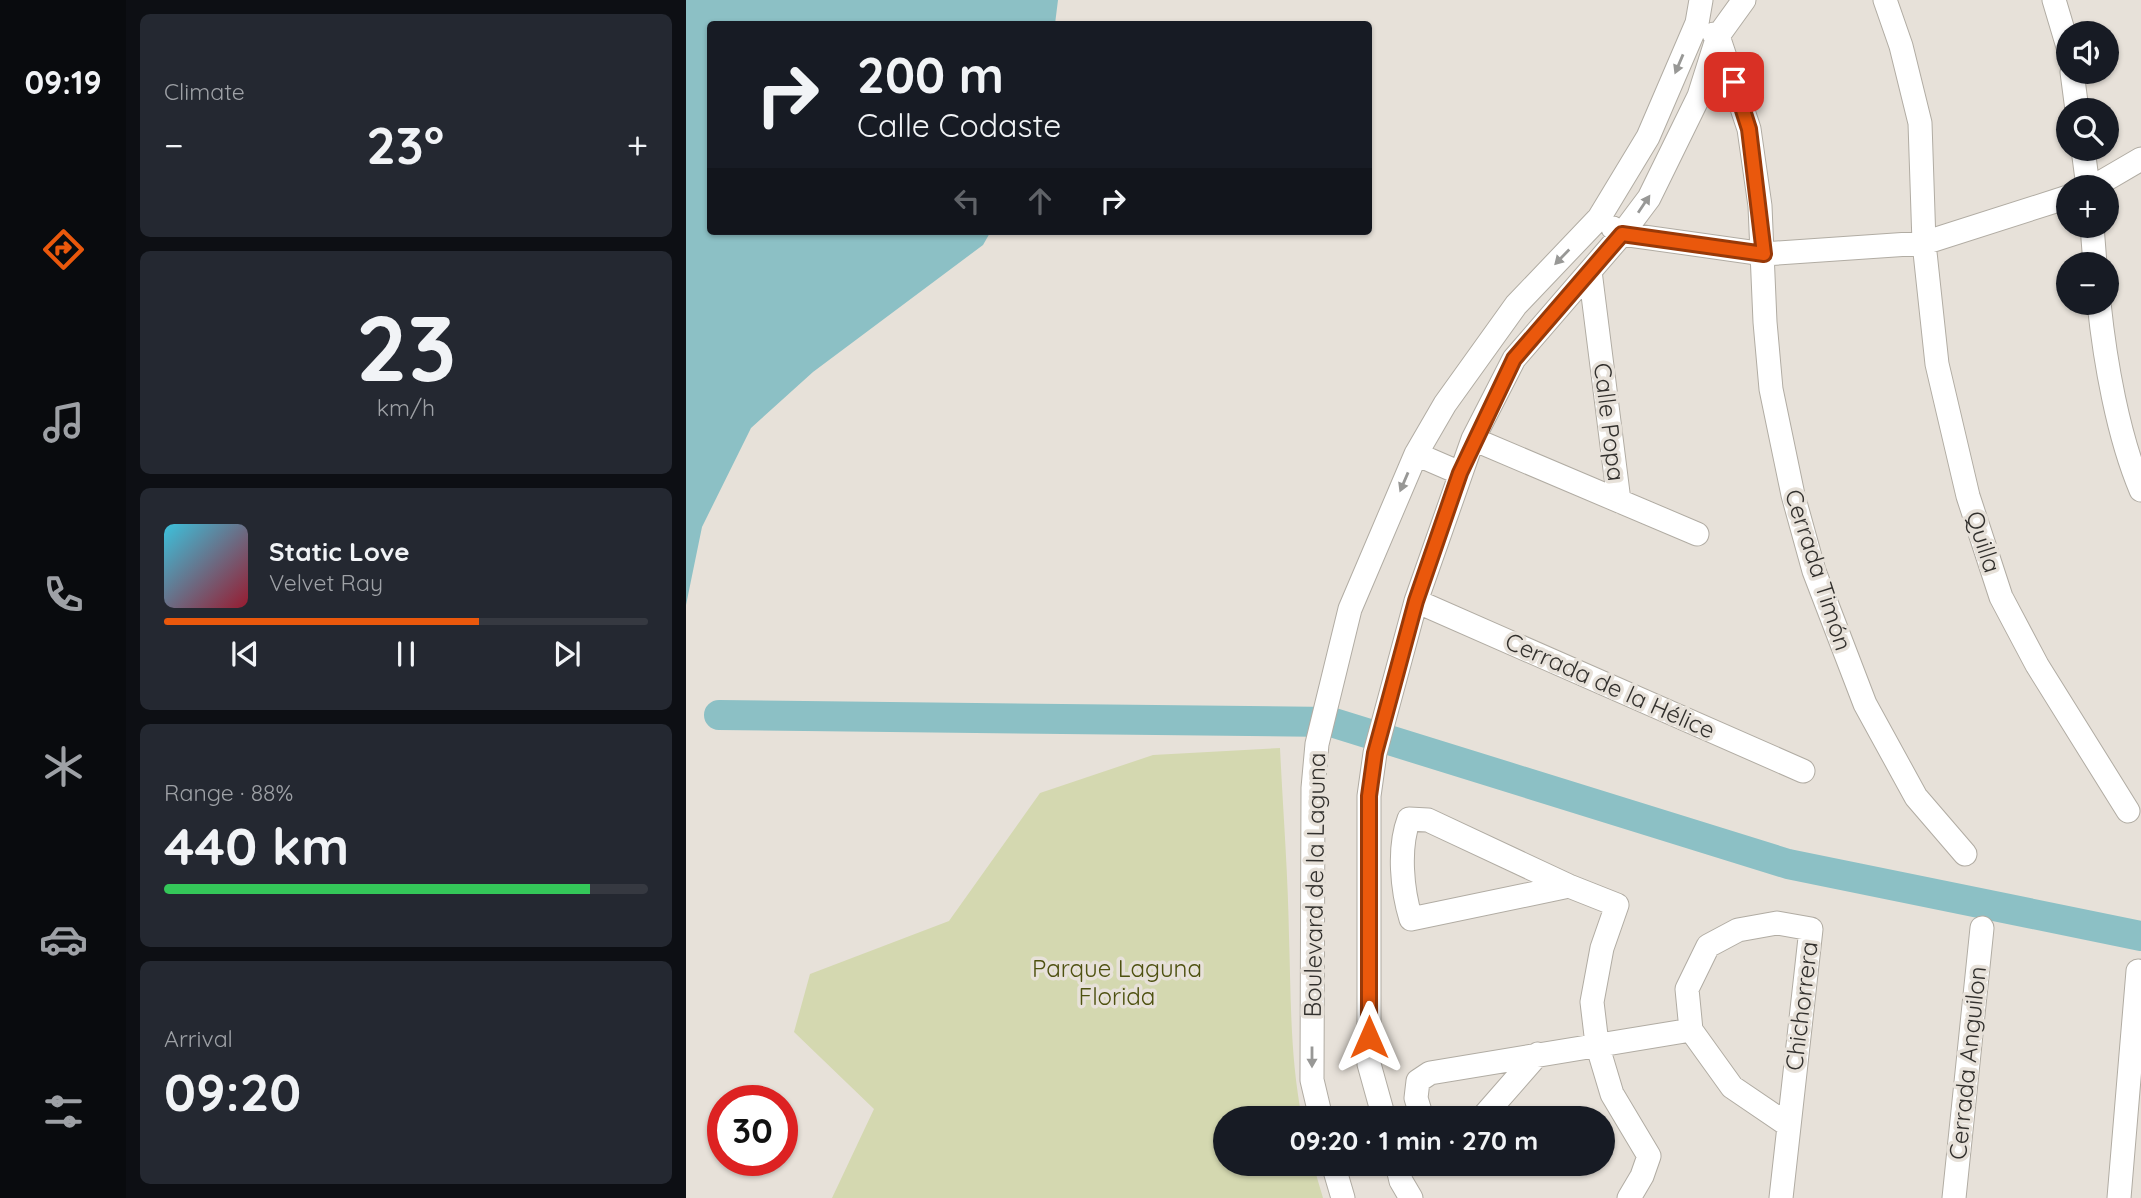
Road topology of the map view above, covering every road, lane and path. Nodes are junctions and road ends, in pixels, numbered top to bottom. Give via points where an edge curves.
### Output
1 (1701, 0) edge
2 (1744, 0) edge
3 (1885, 0) edge
4 (2054, 0) edge
5 (2060, 21) edge
6 (1697, 23) junction
7 (1718, 36) junction
8 (2141, 159) edge
9 (2114, 175) edge
10 (2056, 201) edge
11 (1599, 218) junction
12 (1622, 234) junction
13 (1924, 243) junction
14 (1764, 254) junction
15 (1590, 271) junction
16 (2100, 315) edge
17 (1474, 439) junction
18 (1416, 454) junction
19 (1460, 473) junction
20 (2141, 490) edge
21 (1619, 501) junction
22 (1696, 534) dead end
23 (1416, 601) junction
24 (1804, 771) dead end
25 (2128, 811) dead end
26 (1965, 854) dead end
27 (1569, 886) junction
28 (1982, 928) dead end
29 (2138, 971) dead end
30 (1691, 1030) junction
31 (1597, 1044) junction
32 (1538, 1054) junction
33 (1318, 1106) edge
34 (1381, 1106) edge
35 (1418, 1106) edge
36 (1492, 1106) edge
37 (1788, 1125) junction
38 (1337, 1176) edge
39 (1400, 1176) edge
40 (1343, 1198) edge
41 (1411, 1198) edge
42 (1629, 1198) edge
43 (1781, 1198) edge
44 (1954, 1198) edge
45 (2119, 1198) edge

1 - 6 street, Boulevard de la Laguna
2 - 7 street
3 - 13 street, Quilla via 1920,123
4 - 5 street
6 - 7 street
6 -> 11 street, Boulevard de la Laguna via 1648,137
12 -> 7 street via 1649,198 1693,107
7 - 14 street, Cerrada Timón via 1749,129
8 - 9 street
10 - 13 street
11 - 12 street
11 -> 18 street, Boulevard de la Laguna via 1516,305 1445,404
12 - 14 street
12 - 15 street
13 - 14 street
13 - 25 street, Quilla via 1937,364 1968,496 2001,597 2037,666
14 - 26 street, Cerrada Timón via 1771,388 1814,571 1865,704 1916,797
15 - 17 street via 1514,359
15 - 21 street, Calle Popa
16 - 20 street via 2128,459
17 - 19 street
17 - 21 street, Calle Popa
18 - 19 street
18 -> 33 street, Boulevard de la Laguna via 1350,609 1317,744 1312,1080
19 - 23 street
21 - 22 street
23 - 24 street, Cerrada de la Hélice
23 - 34 street via 1375,753 1369,796 1369,1063
27 - 27 street via 1411,919 1405,901 1403,834 1409,819 1428,820
27 - 31 street via 1617,905 1602,948 1592,1002
28 - 44 street, Cerrada Anguilon
29 - 45 street
30 - 31 street
30 - 37 street via 1732,1087
30 - 37 street, Chichorrera via 1687,989 1708,946 1738,930 1777,923 1811,929
31 - 32 street
31 - 42 street via 1612,1094 1649,1156
32 - 35 street via 1430,1073 1418,1081
32 - 36 street
37 - 43 street, Chichorrera
38 - 40 street
39 - 41 street

